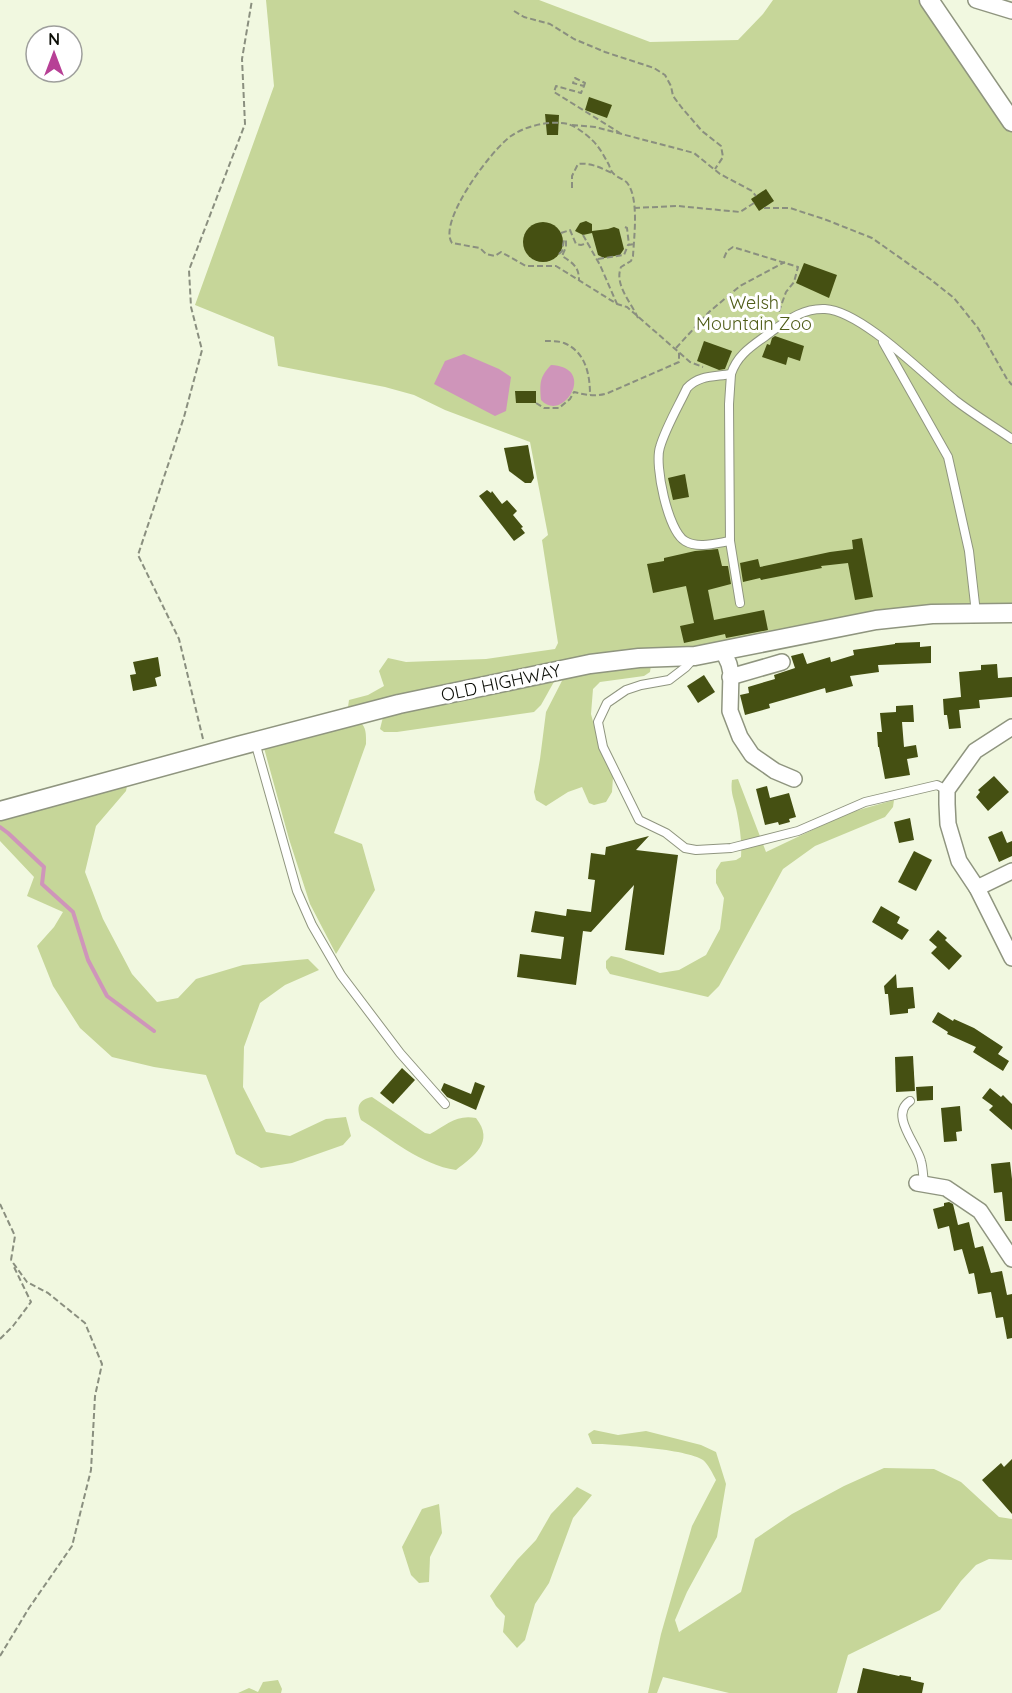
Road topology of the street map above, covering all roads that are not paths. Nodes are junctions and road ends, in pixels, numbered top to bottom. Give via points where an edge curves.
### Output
1 (929, 0) edge
2 (976, 0) edge
3 (1012, 11) edge
4 (1012, 122) edge
5 (881, 338) junction
6 (728, 375) junction
7 (1012, 439) edge
8 (730, 541) junction
9 (740, 603) dead end
10 (976, 614) junction
11 (1012, 614) edge
12 (723, 651) junction
13 (695, 656) junction
14 (782, 662) dead end
15 (730, 677) junction
16 (1012, 727) edge
17 (255, 742) junction
18 (794, 779) dead end
19 (947, 790) junction
20 (0, 811) edge
21 (1012, 871) edge
22 (977, 888) junction
23 (1012, 958) edge
24 (910, 1101) dead end
25 (445, 1104) dead end
26 (921, 1183) joint
27 (1012, 1259) edge

1 - 4 street
2 - 3 street
5 - 6 lane via 849,316 824,309 810,310 798,314 744,352
5 - 7 lane via 956,401
5 - 10 lane via 948,457 969,551
6 - 8 lane
6 - 8 lane via 702,378 687,388 660,447 658,466 669,517 678,535 692,544
8 - 9 lane
10 - 11 street, OLD HIGHWAY
10 - 12 street, OLD HIGHWAY via 876,620
12 - 13 street, OLD HIGHWAY
12 - 15 street
13 - 17 street, OLD HIGHWAY via 590,664 399,704
13 - 19 lane via 669,680 626,690 607,703 598,722 603,747 639,820 685,848 731,848 798,831 866,802 937,785
14 - 15 street
15 - 18 street via 730,711 740,737 752,755
16 - 19 street via 975,751
17 - 20 street, OLD HIGHWAY
17 - 25 lane via 297,891 312,925 341,975 400,1053
19 - 22 street via 948,824 959,861
21 - 22 street
22 - 23 street
24 - 26 lane via 903,1111 904,1125 921,1159
26 - 27 street via 946,1188 980,1211

